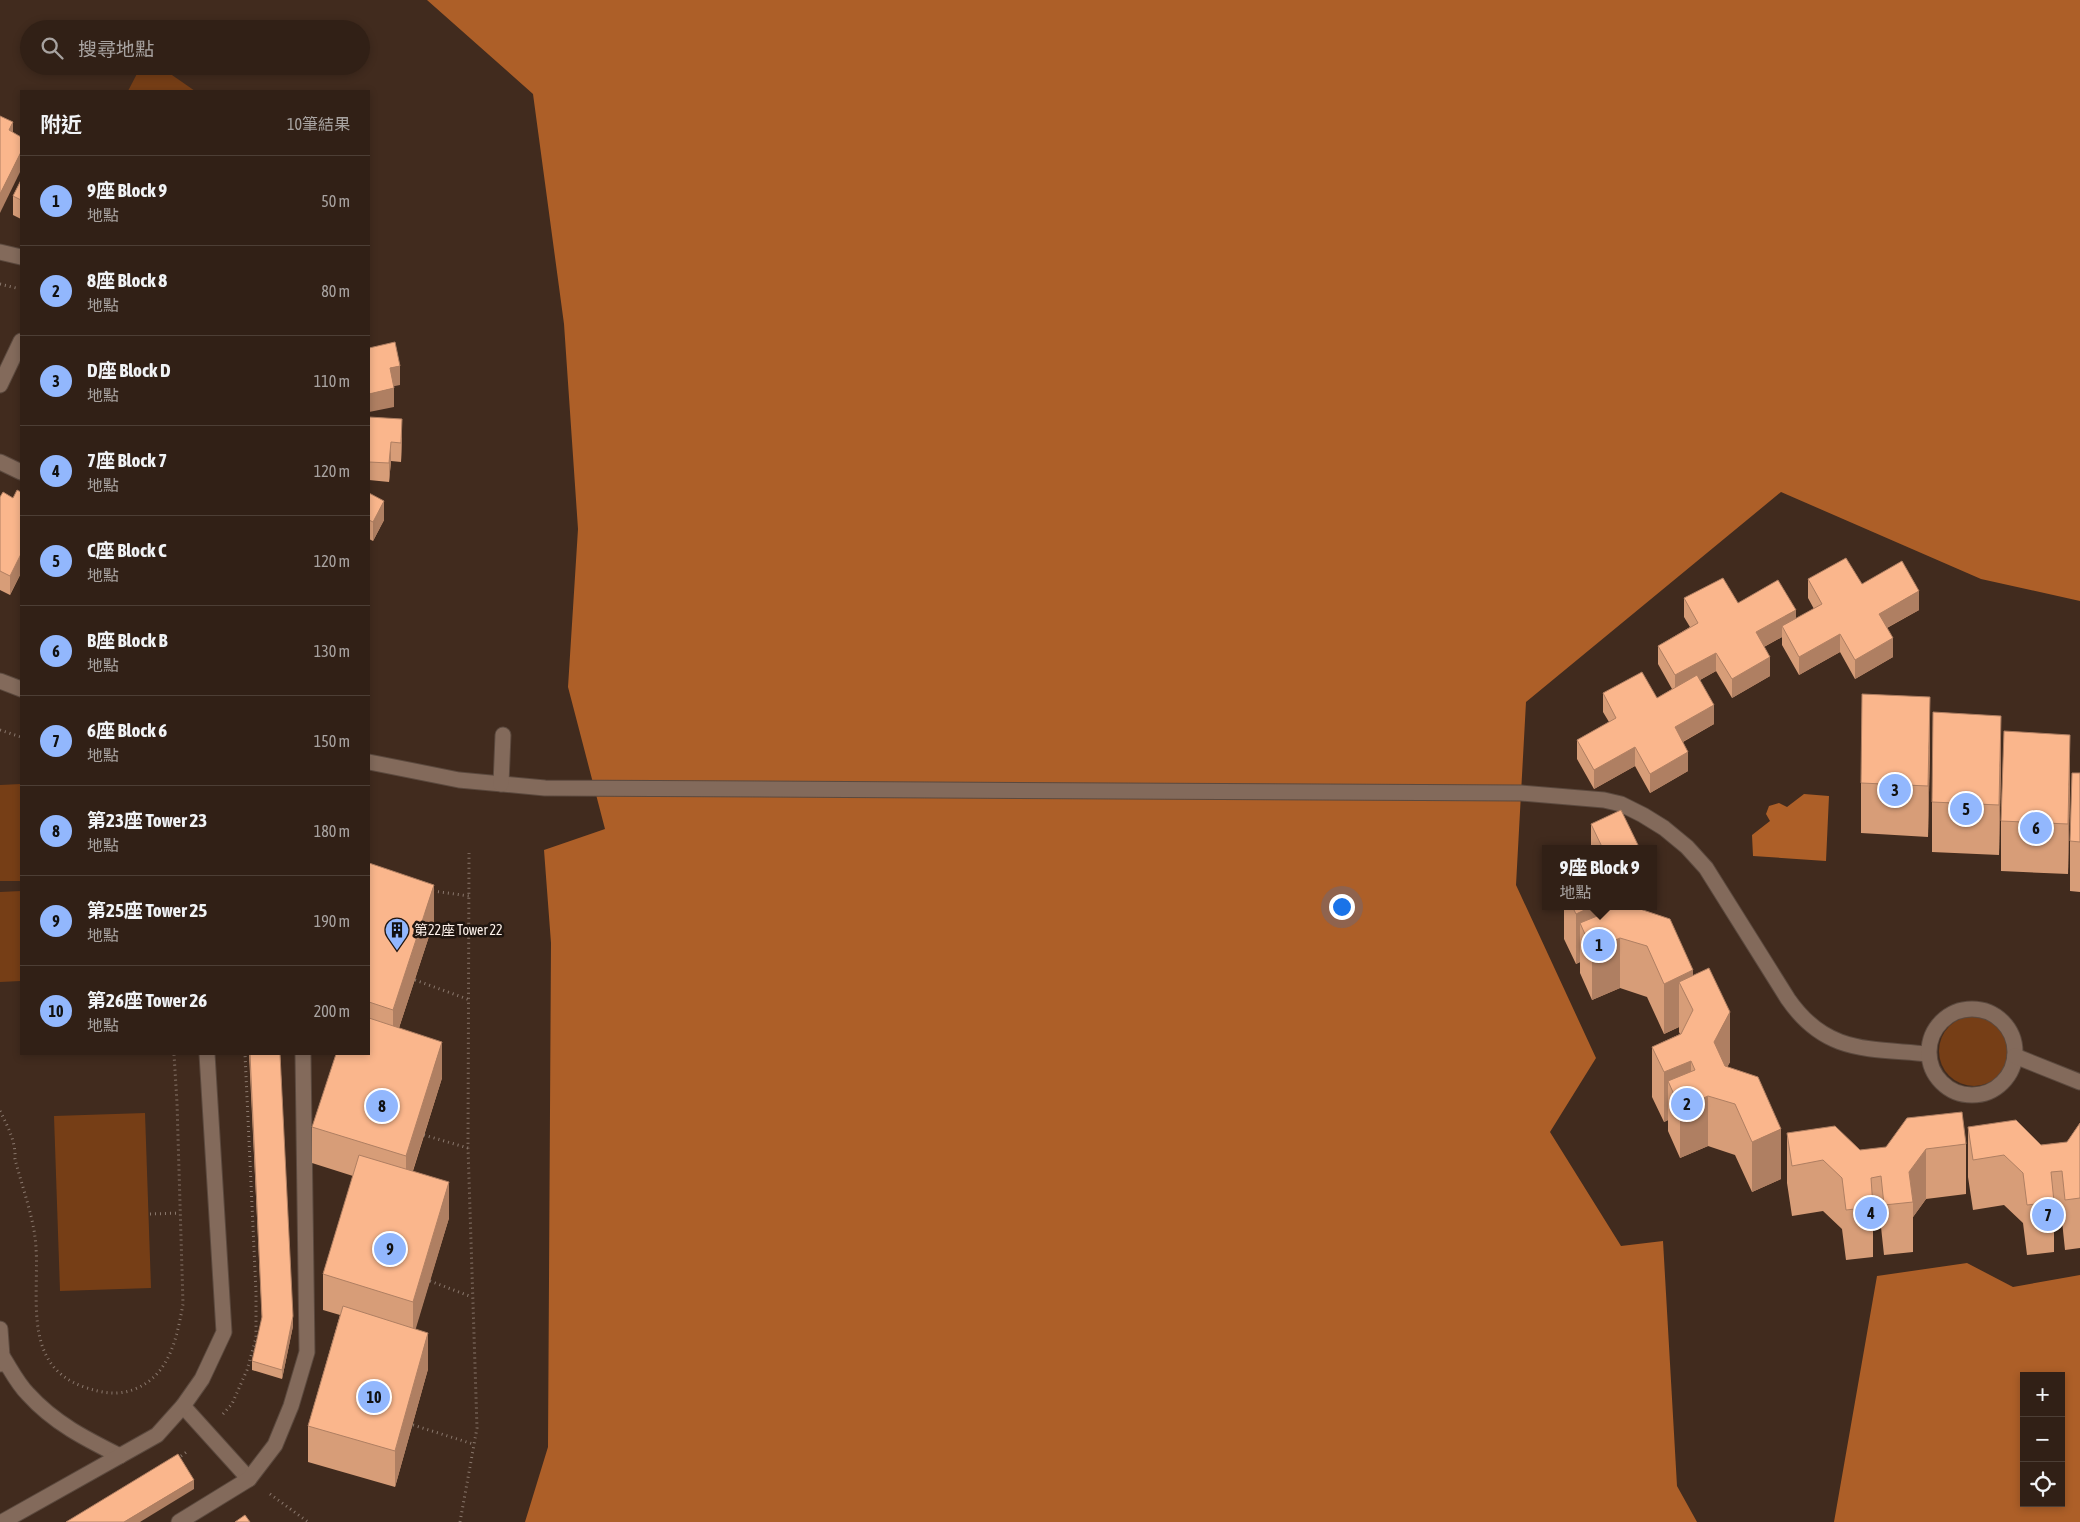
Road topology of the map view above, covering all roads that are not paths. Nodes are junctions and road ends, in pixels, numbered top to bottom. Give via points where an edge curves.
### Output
1 (0, 252) edge
2 (20, 257) edge
3 (20, 343) edge
4 (0, 385) edge
5 (0, 462) edge
6 (20, 472) edge
7 (0, 681) edge
8 (20, 689) edge
9 (503, 735) dead end
10 (370, 762) edge
11 (501, 784) junction
12 (1928, 1054) junction
13 (207, 1055) edge
14 (303, 1055) edge
15 (2015, 1056) junction
16 (2080, 1082) edge
17 (0, 1329) edge
18 (1, 1362) edge
19 (183, 1406) junction
20 (120, 1456) junction
21 (249, 1479) junction
22 (2, 1522) edge
23 (178, 1522) edge

1 - 2 street
3 - 4 street
5 - 6 street
7 - 8 street
9 - 11 street
10 - 11 street via 459,780
11 - 12 street via 545,788 1521,793 1604,800 1643,814 1664,828 1706,868 1788,999 1810,1026 1831,1040 1845,1044
12 - 15 street via 1939,1081 1964,1095 1992,1090 2003,1082
12 - 15 street via 1930,1040 1941,1023 1958,1011 1972,1009 1986,1011 2003,1024 2014,1042
13 - 19 street via 224,1332 202,1380
14 - 21 street via 308,1352 275,1445
15 - 16 street
17 - 18 street
18 - 20 street via 52,1418
19 - 20 street via 157,1435
19 - 21 street
20 - 22 street
21 - 23 street

